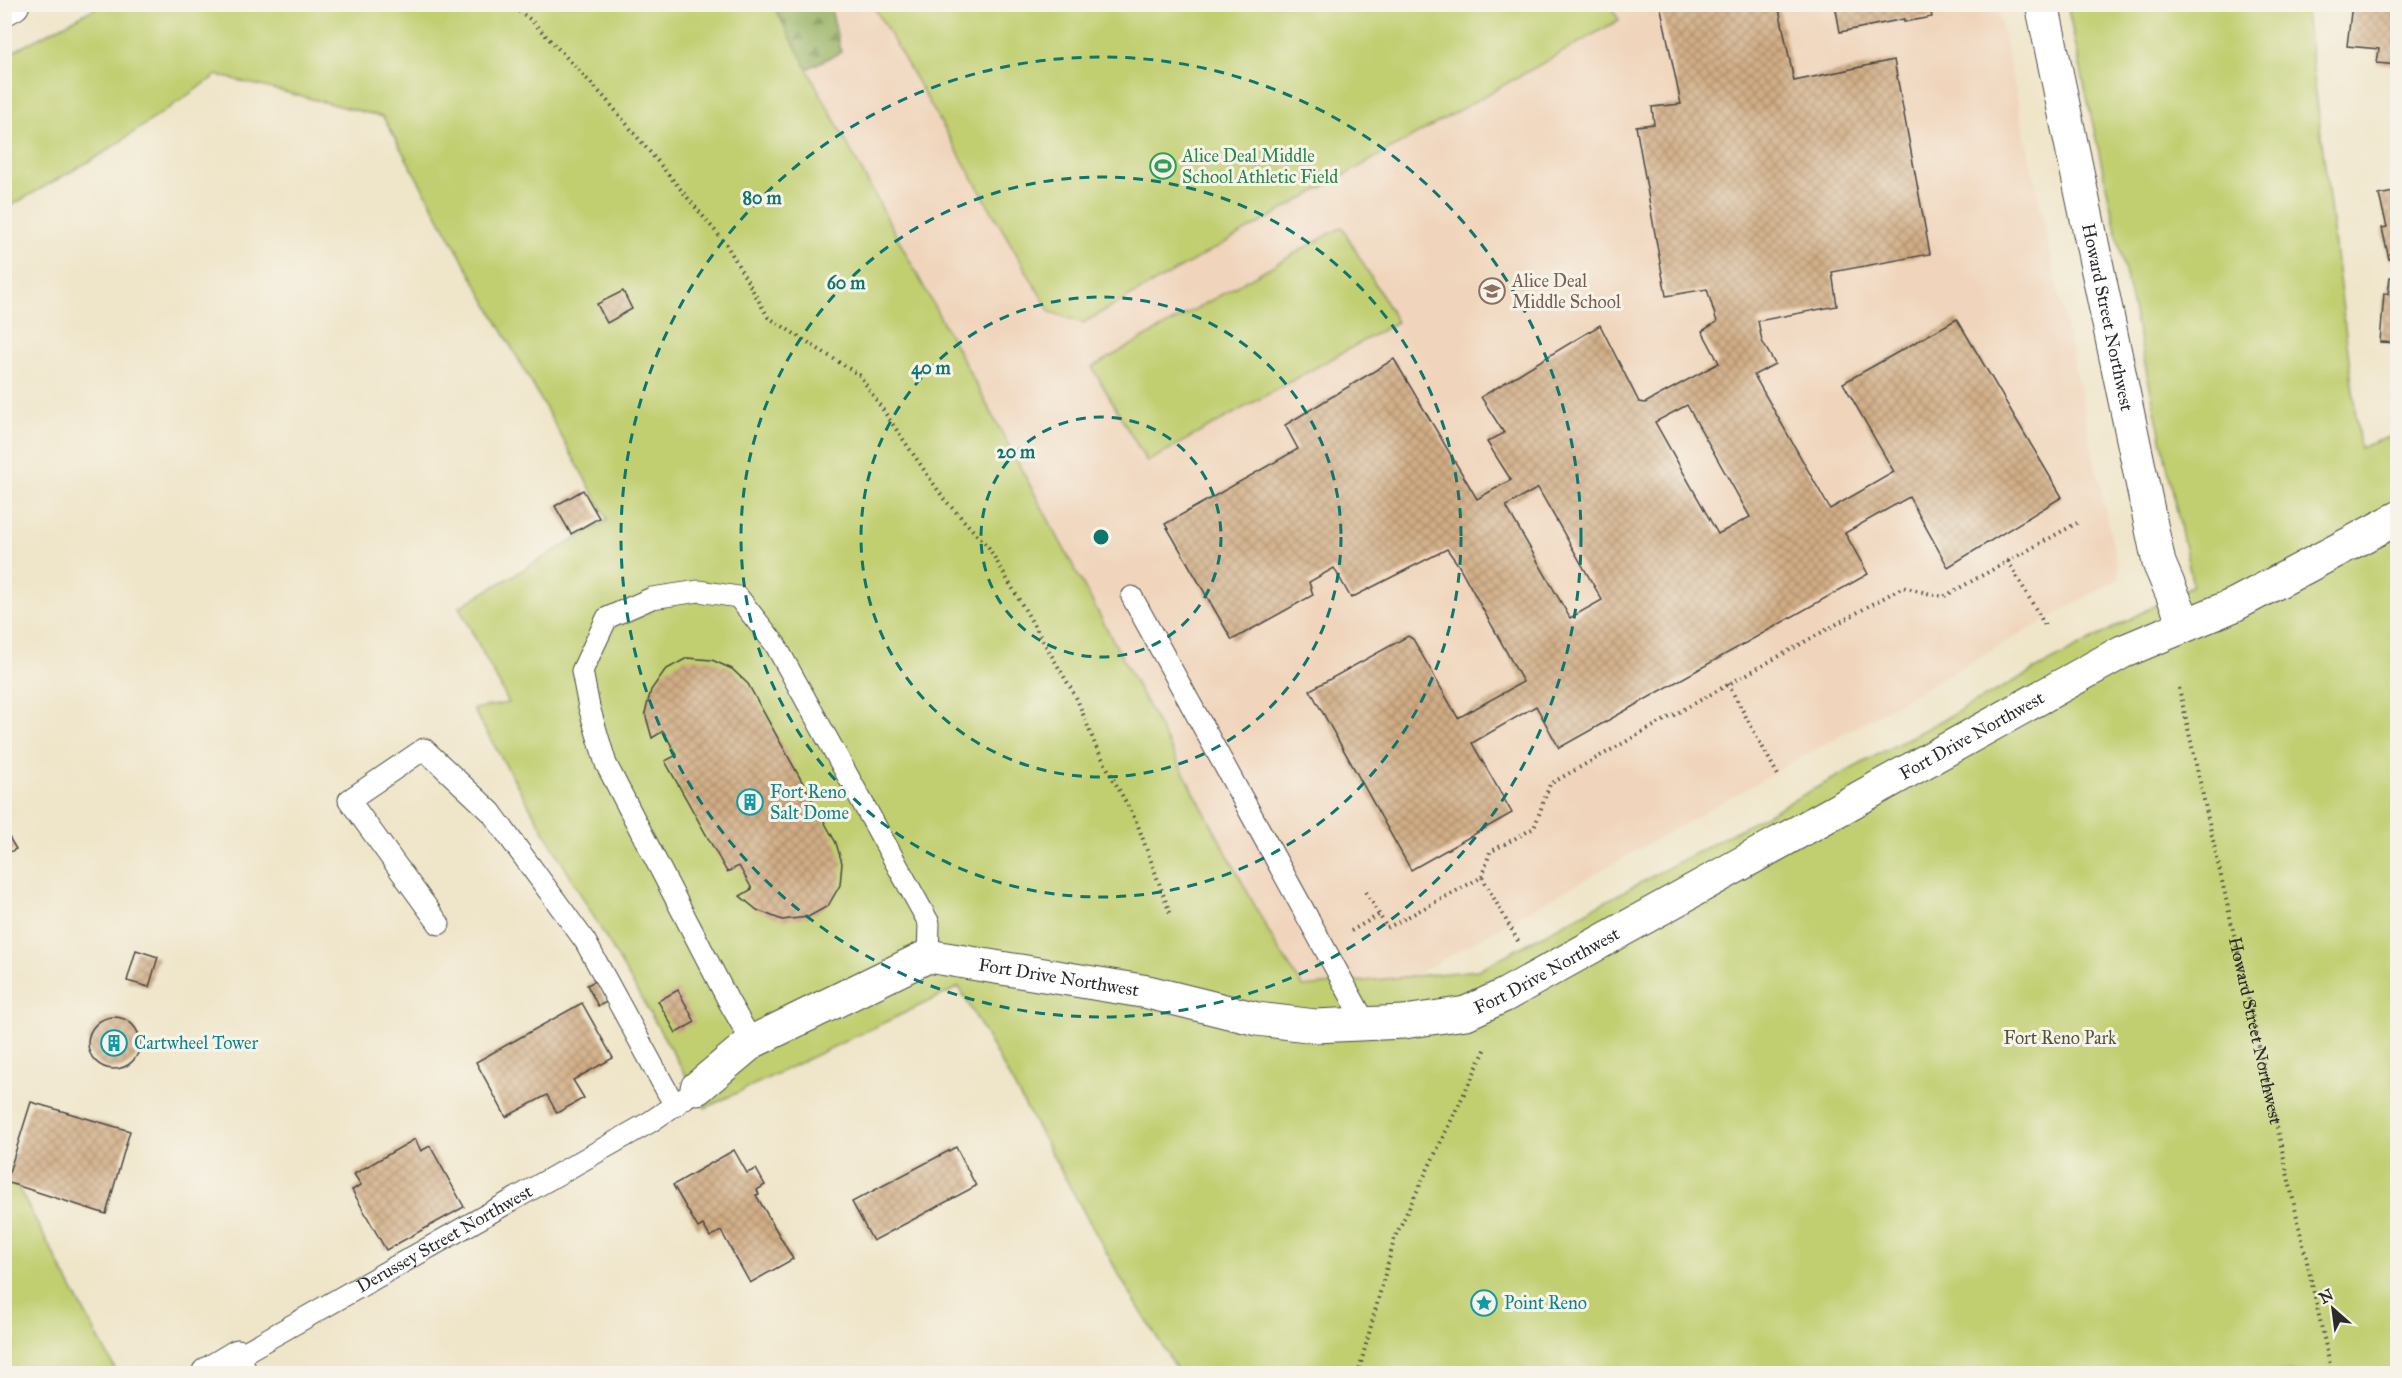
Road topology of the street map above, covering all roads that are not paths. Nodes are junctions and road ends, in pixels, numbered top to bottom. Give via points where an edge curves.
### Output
1 (13, 4) edge
2 (2042, 4) edge
3 (4, 9) edge
4 (2397, 518) edge
5 (1132, 597) dead end
6 (2185, 624) junction
7 (439, 924) dead end
8 (928, 956) junction
9 (1366, 1024) junction
10 (752, 1042) junction
11 (686, 1097) junction
12 (243, 1365) edge
13 (208, 1374) edge

1 - 3 street
2 - 6 street, Howard Street Northwest via 2159,563
4 - 6 street, Fort Drive Northwest via 2234,605
5 - 9 lane
6 - 9 street, Fort Drive Northwest via 2122,652 1504,995 1466,1013
7 - 11 lane via 349,800 424,749 491,812 585,941
8 - 9 street, Fort Drive Northwest via 1148,992 1257,1019 1315,1026
8 - 10 street
8 - 10 lane via 929,922 776,644 738,597 699,591 652,598 607,618 582,671 606,764
10 - 11 street
11 - 12 lane, Derussey Street Northwest
12 - 13 street

